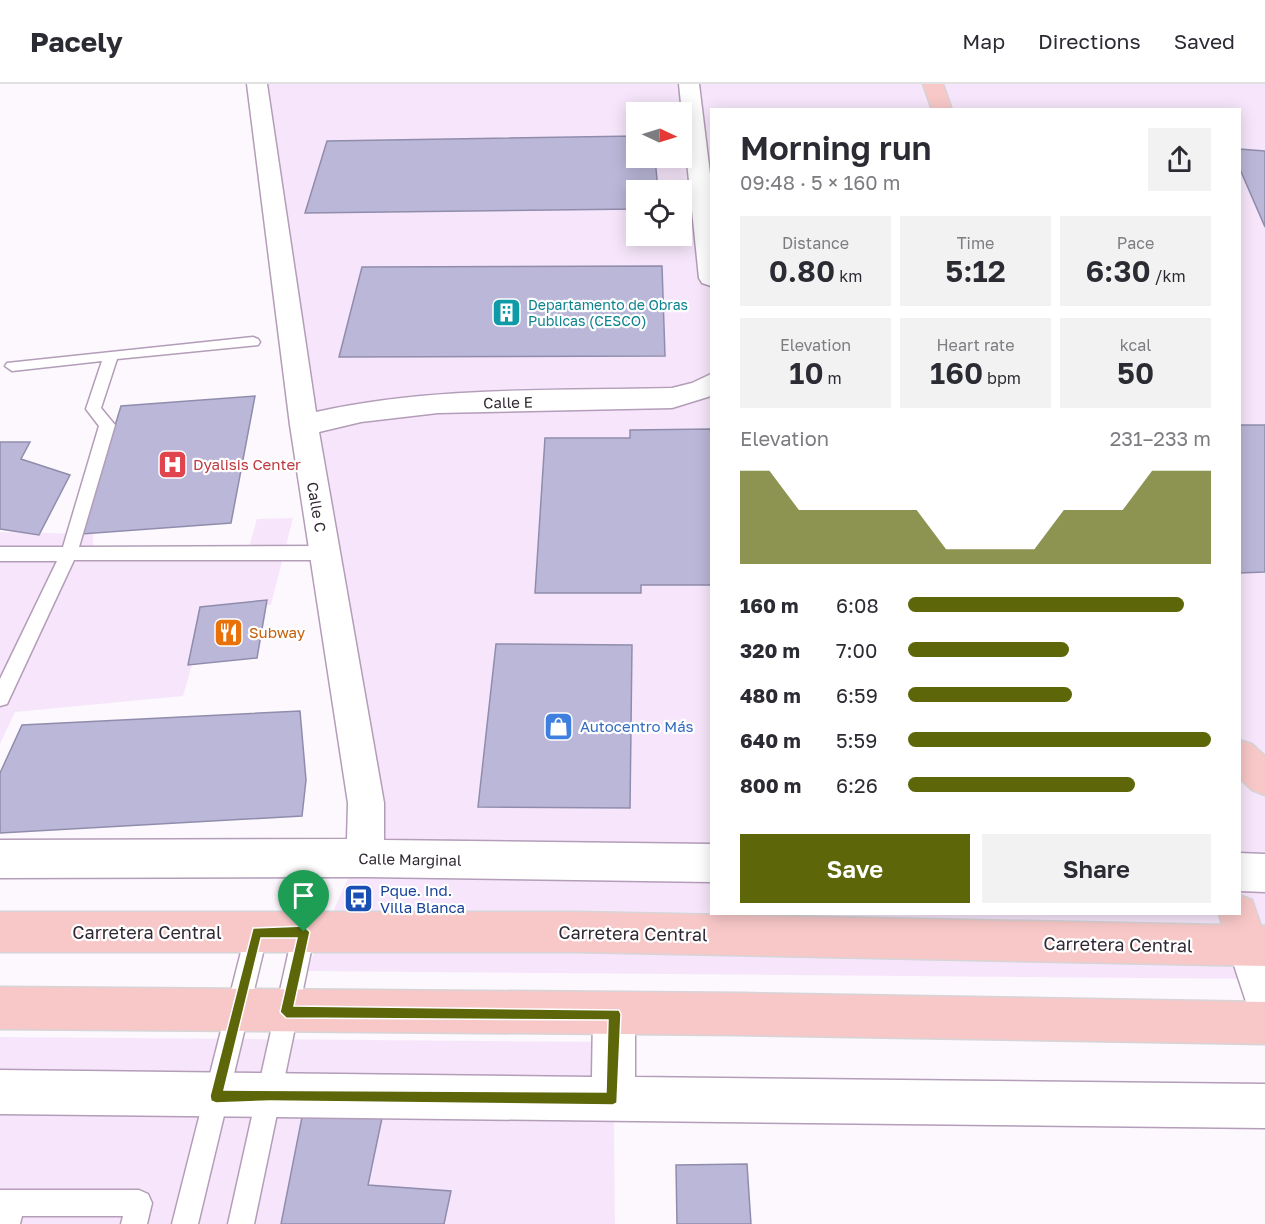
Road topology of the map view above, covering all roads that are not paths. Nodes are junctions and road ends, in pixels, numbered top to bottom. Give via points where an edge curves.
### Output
1 (257, 84) edge
2 (689, 84) edge
3 (933, 84) edge
4 (941, 108) edge
5 (710, 269) edge
6 (253, 342) dead end
7 (111, 355) junction
8 (12, 366) dead end
9 (710, 384) edge
10 (304, 425) junction
11 (325, 553) junction
12 (0, 554) edge
13 (69, 554) junction
14 (0, 698) edge
15 (1241, 758) edge
16 (1265, 778) edge
17 (0, 858) edge
18 (365, 858) junction
19 (710, 863) edge
20 (1241, 872) edge
21 (1265, 873) edge
22 (0, 932) edge
23 (257, 932) junction
24 (304, 932) junction
25 (1250, 935) edge
26 (1265, 999) edge
27 (0, 1008) edge
28 (239, 1010) junction
29 (286, 1012) junction
30 (614, 1014) junction
31 (1265, 1023) edge
32 (0, 1092) edge
33 (270, 1095) junction
34 (216, 1096) junction
35 (613, 1098) junction
36 (1265, 1106) edge
37 (7, 1210) edge
38 (134, 1224) edge
39 (184, 1224) edge
40 (241, 1224) edge

1 - 10 street, Calle C
2 - 5 street
3 - 4 main road
6 - 7 lane
7 - 8 lane
7 - 13 lane via 93,409 107,425
9 - 10 street, Calle E via 672,398 438,403 361,412
10 - 11 street, Calle C
11 - 13 lane
11 - 18 street, Calle C via 366,803
12 - 13 lane
13 - 14 lane
15 - 16 main road
17 - 18 street, Calle Marginal
18 - 19 street, Calle Marginal
20 - 21 street
22 - 23 main road, Carretera Central
23 - 24 main road, Carretera Central
23 - 28 lane
24 - 25 main road, Carretera Central
24 - 29 lane
25 - 26 street
27 - 28 main road
28 - 29 main road
28 - 34 lane
29 - 30 main road
29 - 33 lane
30 - 31 main road
30 - 35 street
32 - 34 street
33 - 34 street
33 - 35 street
33 - 40 lane
34 - 39 lane
35 - 36 street
37 - 38 lane via 139,1203

